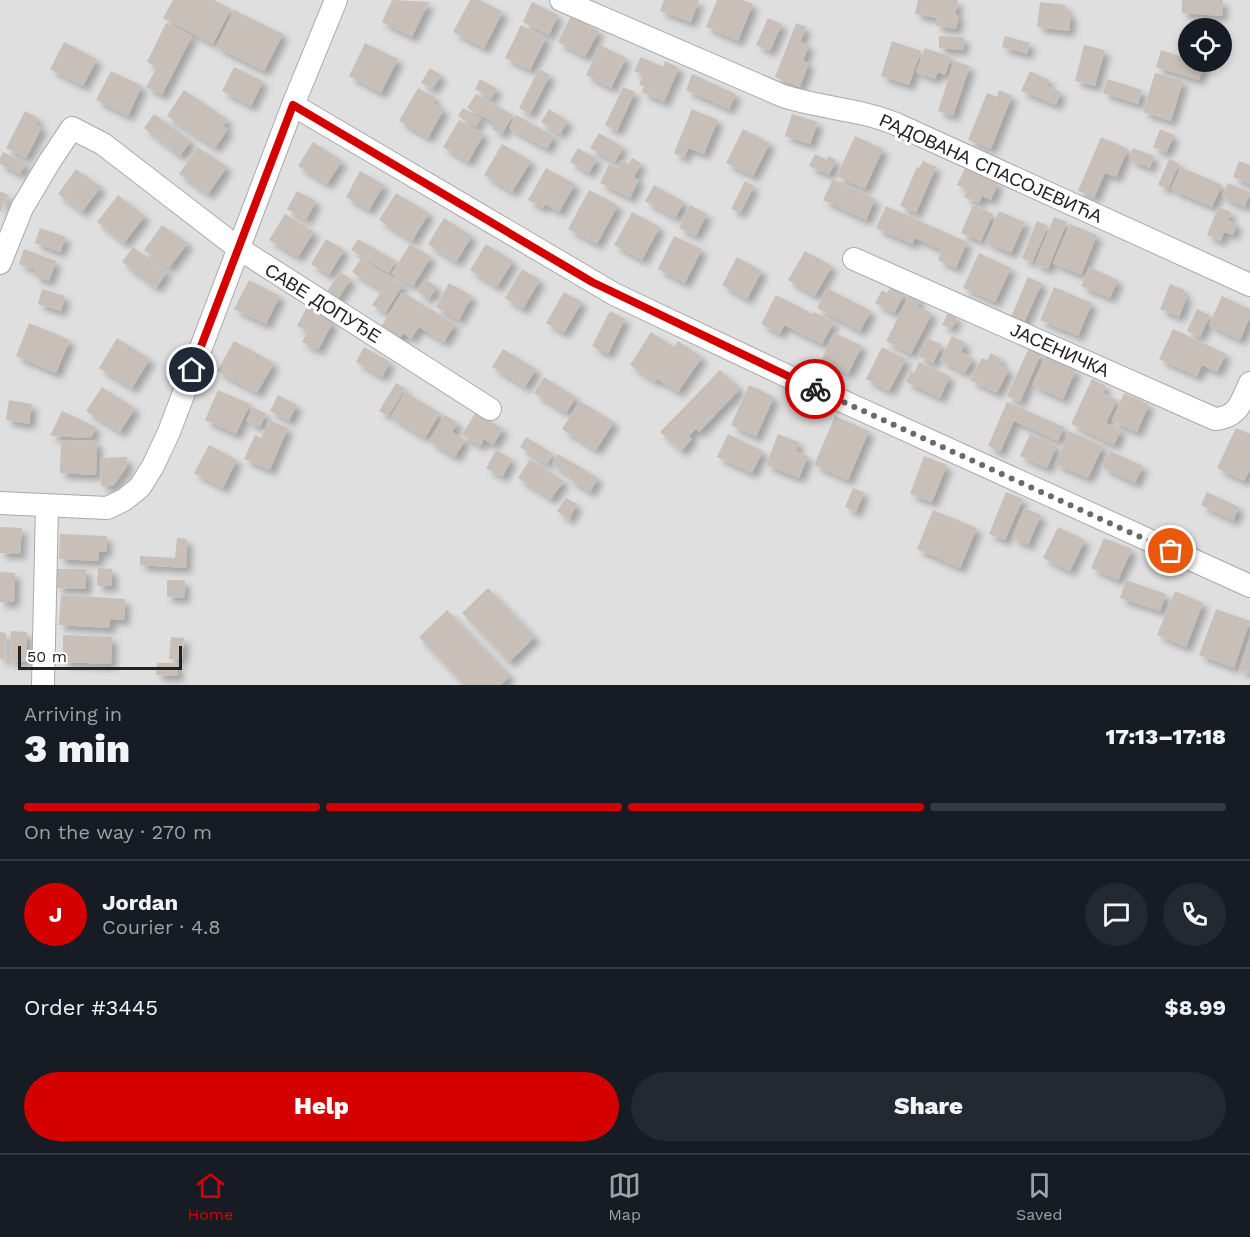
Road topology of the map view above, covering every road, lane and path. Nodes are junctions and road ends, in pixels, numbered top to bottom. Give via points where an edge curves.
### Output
1 (336, 0) edge
2 (561, 0) edge
3 (293, 105) junction
4 (238, 248) junction
5 (854, 259) dead end
6 (0, 263) edge
7 (1250, 285) edge
8 (1250, 383) edge
9 (490, 409) dead end
10 (0, 503) edge
11 (47, 507) junction
12 (1250, 586) edge
13 (43, 685) edge

1 - 3 street
2 - 7 street, РАДОВАНА СПАСОЈЕВИЋА via 783,96 896,124
3 - 4 street
3 - 12 street via 614,294
4 - 6 street, САВЕ ДОПУЂЕ via 103,144 72,128 22,208
4 - 9 street, САВЕ ДОПУЂЕ
4 - 11 street via 169,432 140,488 107,508
5 - 8 street, ЈАСЕНИЧКА via 1215,419 1234,414
10 - 11 street
11 - 13 street

